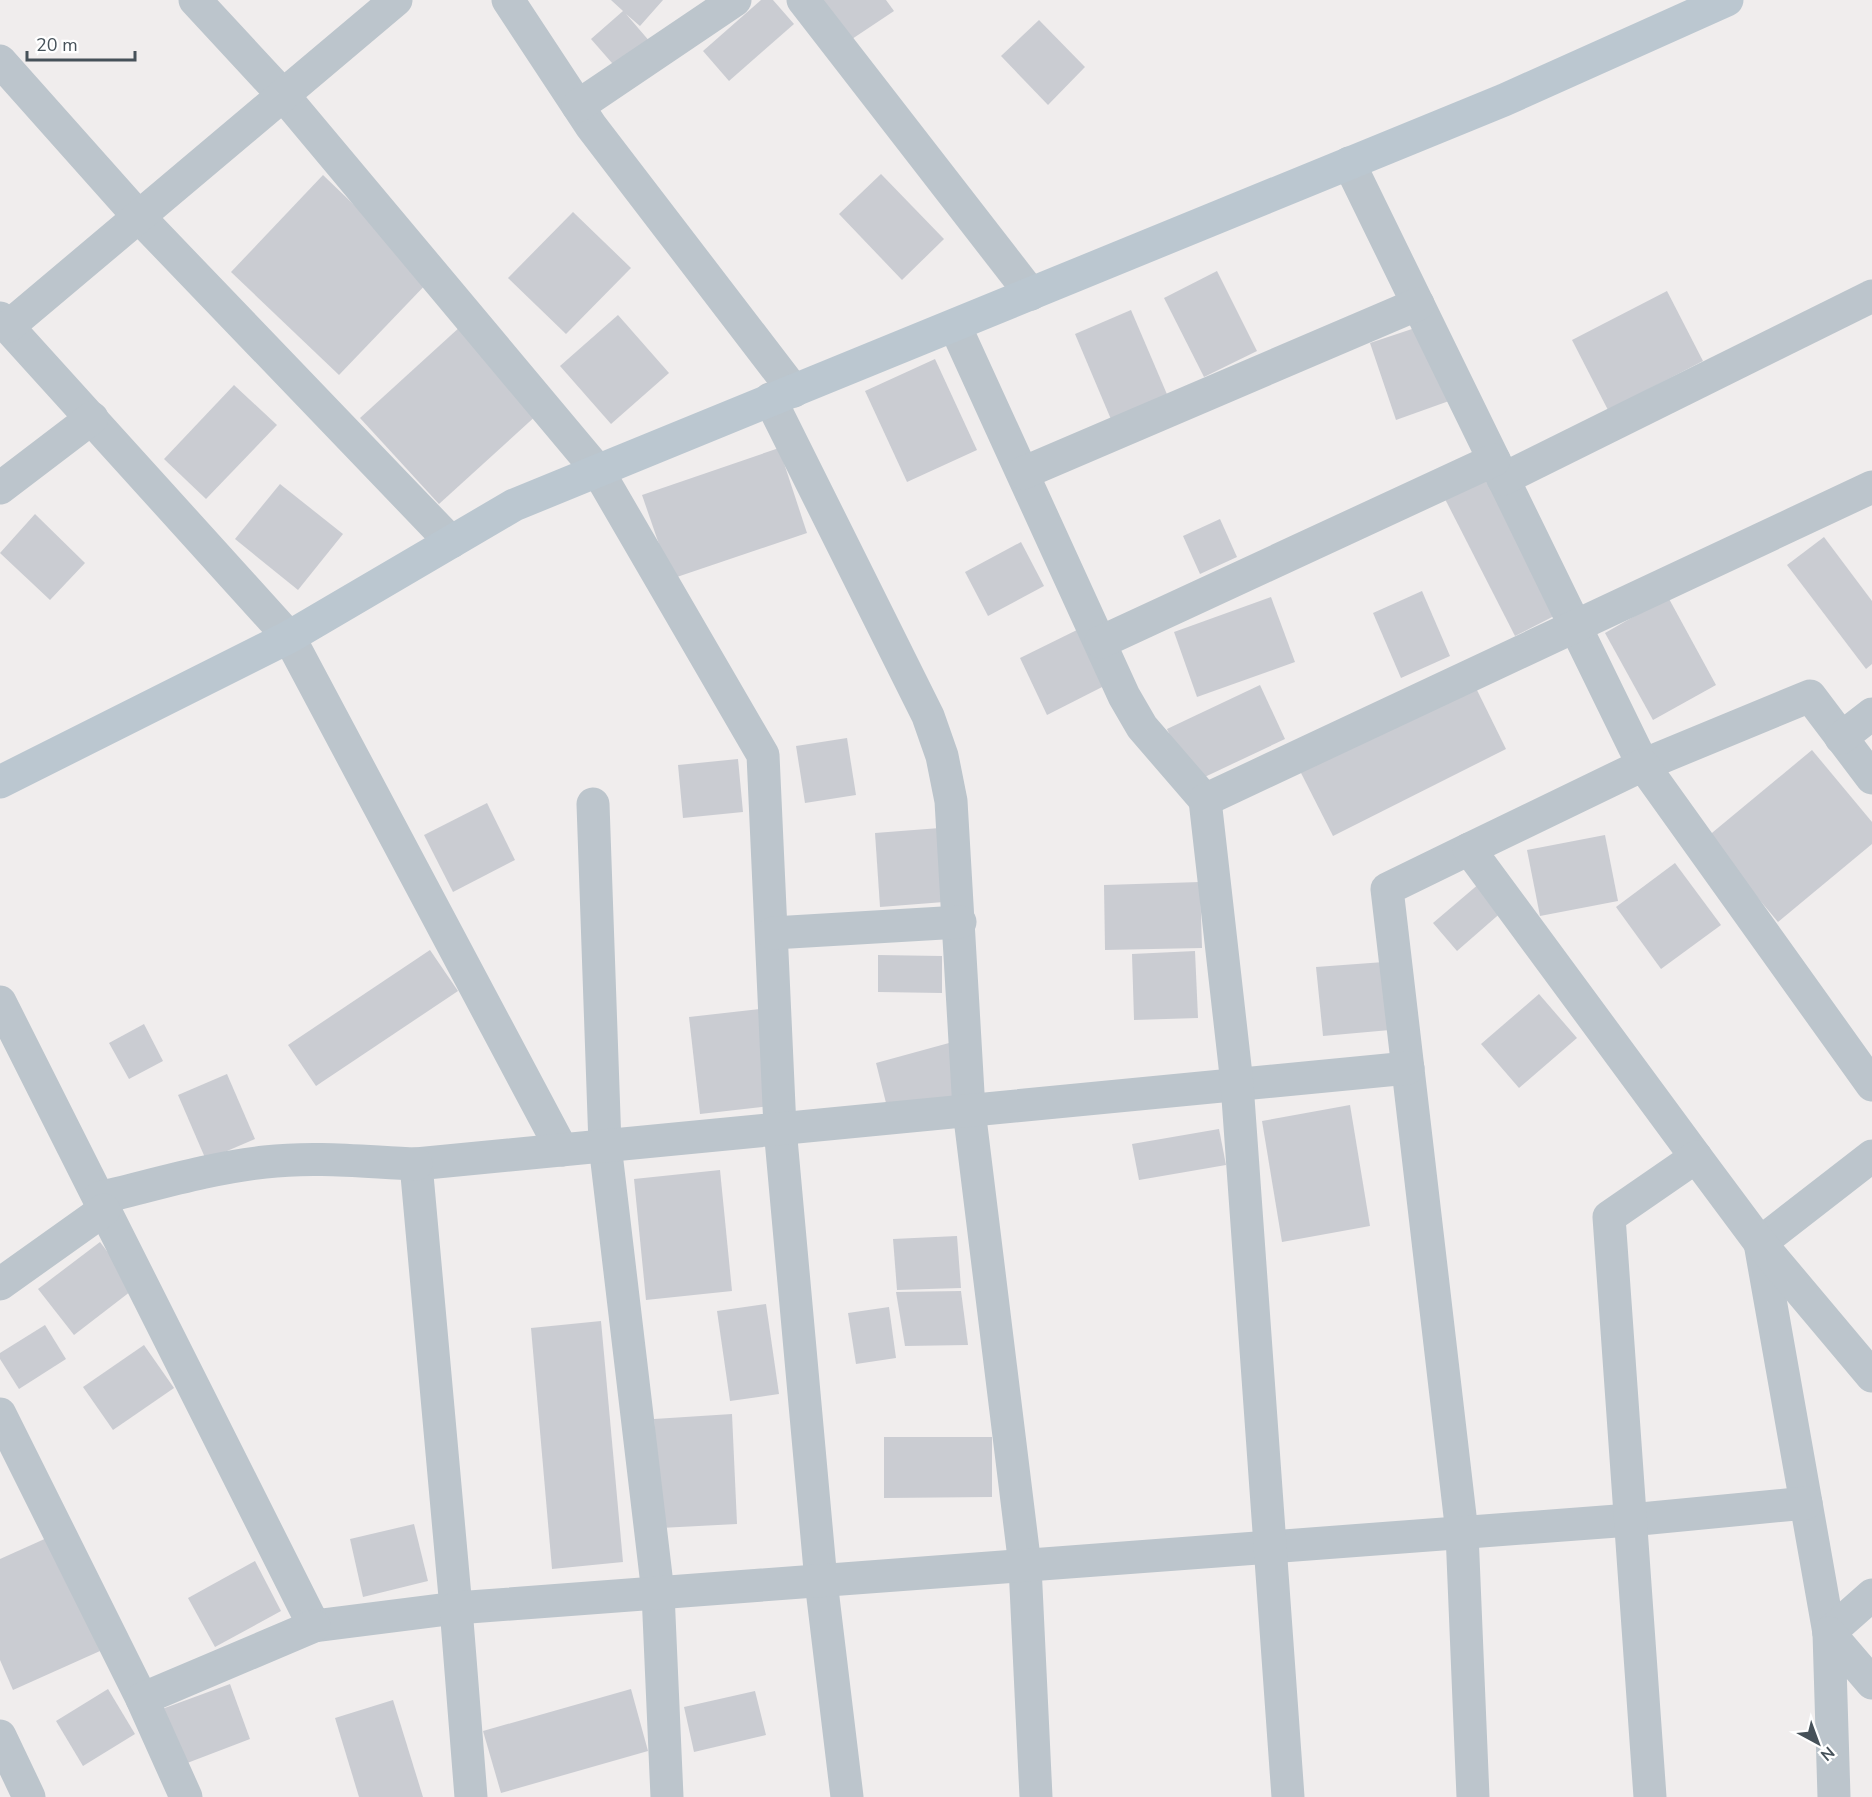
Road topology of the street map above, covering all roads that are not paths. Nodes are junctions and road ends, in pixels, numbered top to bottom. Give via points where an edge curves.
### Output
1 (195, 0) edge
2 (396, 0) edge
3 (508, 0) edge
4 (735, 0) edge
5 (803, 0) edge
6 (1727, 0) edge
7 (0, 61) edge
8 (283, 95) junction
9 (578, 106) junction
10 (1349, 164) junction
11 (139, 218) junction
12 (1031, 294) junction
13 (1872, 296) edge
14 (1418, 304) junction
15 (5, 322) edge
16 (955, 326) junction
17 (782, 395) junction
18 (92, 418) junction
19 (1498, 469) junction
20 (598, 471) junction
21 (1023, 473) junction
22 (1872, 487) edge
23 (0, 488) edge
24 (451, 542) junction
25 (1575, 626) junction
26 (289, 637) junction
27 (1101, 642) junction
28 (1872, 714) edge
29 (1841, 738) junction
30 (1643, 765) junction
31 (1872, 778) edge
32 (0, 782) edge
33 (1205, 800) junction
34 (592, 804) dead end
35 (1468, 849) junction
36 (960, 921) junction
37 (773, 933) junction
38 (0, 1002) edge
39 (11, 1053) edge
40 (1408, 1068) junction
41 (1237, 1084) junction
42 (1872, 1085) edge
43 (969, 1110) junction
44 (780, 1128) junction
45 (605, 1145) junction
46 (562, 1150) junction
47 (1872, 1156) edge
48 (1696, 1157) junction
49 (416, 1164) junction
50 (102, 1204) junction
51 (1760, 1243) junction
52 (0, 1284) edge
53 (1872, 1376) edge
54 (0, 1414) edge
55 (1806, 1503) junction
56 (1630, 1520) junction
57 (1462, 1533) junction
58 (1270, 1547) junction
59 (1025, 1566) junction
60 (820, 1581) junction
61 (658, 1593) junction
62 (1872, 1595) edge
63 (456, 1608) junction
64 (314, 1626) junction
65 (1829, 1633) junction
66 (1872, 1683) edge
67 (142, 1699) junction
68 (0, 1736) edge
69 (29, 1797) edge
70 (186, 1797) edge
71 (471, 1797) edge
72 (667, 1797) edge
73 (847, 1797) edge
74 (1036, 1797) edge
75 (1288, 1797) edge
76 (1473, 1797) edge
77 (1650, 1797) edge
78 (1834, 1797) edge

1 - 8 street
2 - 8 street
3 - 9 street
4 - 9 street
5 - 12 street
6 - 10 street
7 - 11 street
8 - 11 street
8 - 20 street
9 - 17 street
10 - 12 street
10 - 14 street
11 - 15 street
11 - 24 street
12 - 16 street
13 - 19 street
14 - 19 street
14 - 21 street
15 - 18 street
16 - 17 street
16 - 21 street
17 - 20 street
17 - 36 street via 928,716 942,756 951,801
18 - 23 street
18 - 26 street
19 - 25 street
19 - 27 street
20 - 24 street via 514,505
20 - 37 street via 763,755
21 - 27 street
22 - 25 street
24 - 26 street
25 - 30 street
25 - 33 street
26 - 32 street
26 - 46 street
27 - 33 street via 1142,727
28 - 29 street
29 - 30 street via 1810,696
29 - 31 street
30 - 35 street
30 - 42 street
33 - 41 street
34 - 45 street
35 - 40 street via 1387,889
35 - 48 street
36 - 37 street
36 - 43 street
37 - 44 street
38 - 39 street
39 - 50 street
40 - 41 street
40 - 57 street
41 - 43 street
41 - 58 street
43 - 44 street
43 - 59 street
44 - 45 street
44 - 60 street
45 - 46 street
45 - 61 street
46 - 49 street
47 - 51 street
48 - 51 street
48 - 56 street via 1609,1217
49 - 50 street via 300,1159 238,1165
49 - 63 street
50 - 52 street
50 - 64 street
51 - 53 street
51 - 55 street
54 - 67 street
55 - 56 street
55 - 65 street
56 - 57 street
56 - 77 street
57 - 58 street
57 - 76 street
58 - 59 street
58 - 75 street
59 - 60 street
59 - 74 street
60 - 61 street
60 - 73 street
61 - 63 street
61 - 72 street
62 - 65 street
63 - 64 street
63 - 71 street
64 - 67 street
65 - 66 street
65 - 78 street
67 - 70 street
68 - 69 street

